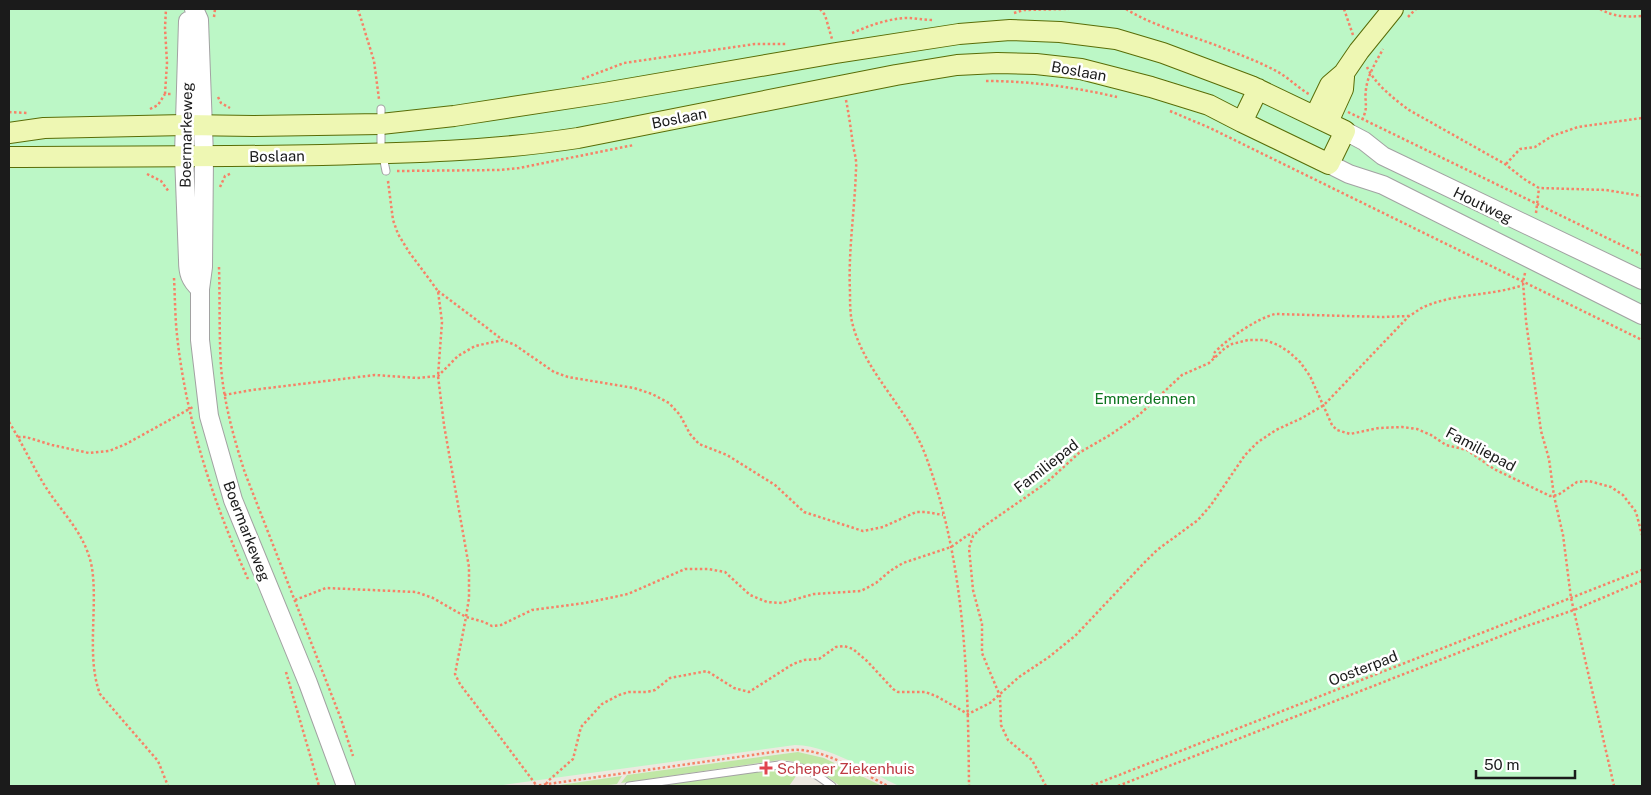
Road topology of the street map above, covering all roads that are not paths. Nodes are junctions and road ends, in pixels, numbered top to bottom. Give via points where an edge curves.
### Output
1 (194, 9) edge
2 (1398, 15) edge
3 (1258, 89) junction
4 (381, 117) junction
5 (1333, 121) junction
6 (1242, 122) junction
7 (194, 125) junction
8 (9, 134) edge
9 (184, 155) junction
10 (204, 156) junction
11 (9, 157) edge
12 (384, 162) junction
13 (1334, 166) junction
14 (1642, 280) edge
15 (200, 289) junction
16 (1642, 315) edge
17 (345, 762) junction
18 (342, 786) edge
19 (346, 786) edge
20 (629, 786) edge
21 (832, 786) edge

1 - 7 street, Boermarkeweg via 187,24
2 - 5 main road via 1359,51 1344,73 1343,89
3 - 4 main road, Boslaan via 1116,39 1010,30 959,34 836,53 454,116
3 - 5 main road, Boslaan
3 - 6 main road
4 - 7 main road, Boslaan via 253,126
4 - 12 lane
5 - 13 main road
5 - 14 street, Houtweg via 1383,156
6 - 12 main road, Boslaan via 1188,97 1081,69 997,63 957,65 896,75 578,138
6 - 13 main road, Boslaan
7 - 8 main road, Boslaan via 44,128
7 - 9 street, Boermarkeweg
7 - 10 street, Boermarkeweg
9 - 10 main road, Boslaan
9 - 11 main road, Boslaan
9 - 15 street, Boermarkeweg via 188,272
10 - 12 main road, Boslaan
10 - 15 street, Boermarkeweg via 204,267
13 - 16 street, Houtweg via 1383,185
15 - 17 street, Boermarkeweg via 200,340 209,416 233,500 308,683
17 - 18 street, Boermarkeweg
17 - 19 street, Boermarkeweg
20 - 21 lane via 779,765 799,766

